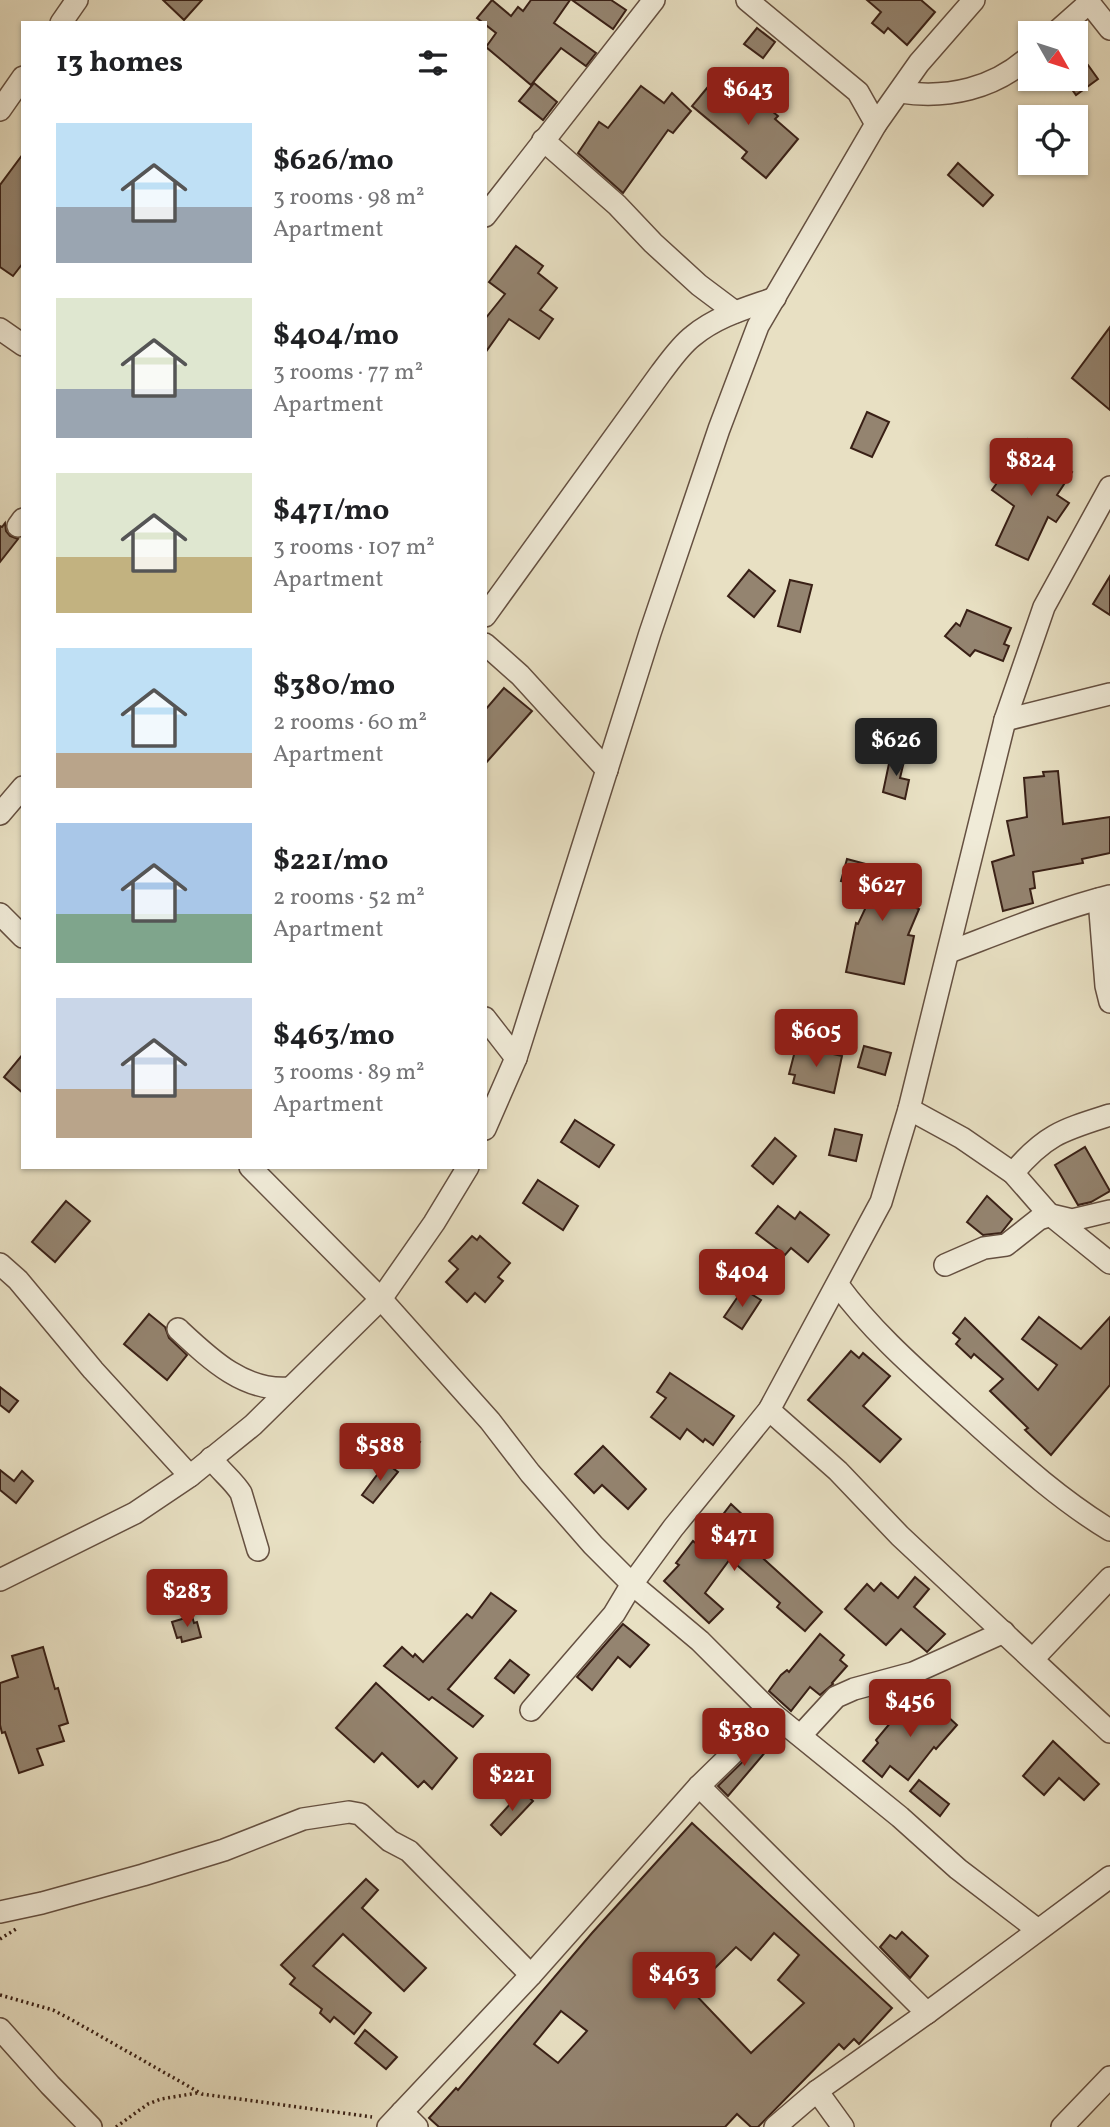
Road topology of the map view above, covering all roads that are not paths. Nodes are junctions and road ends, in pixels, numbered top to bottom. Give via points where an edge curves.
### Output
1 (77, 0) edge
2 (654, 0) edge
3 (747, 0) edge
4 (974, 0) edge
5 (1088, 2) edge
6 (62, 21) edge
7 (1068, 21) edge
8 (1110, 29) edge
9 (1018, 67) edge
10 (21, 80) edge
11 (900, 92) junction
12 (0, 110) edge
13 (876, 124) junction
14 (542, 140) junction
15 (487, 213) edge
16 (775, 298) junction
17 (735, 312) junction
18 (0, 329) edge
19 (21, 344) edge
20 (1110, 487) edge
21 (487, 614) edge
22 (487, 646) edge
23 (1110, 694) edge
24 (1005, 720) junction
25 (607, 770) junction
26 (21, 789) edge
27 (0, 814) edge
28 (1104, 897) edge
29 (0, 914) edge
30 (21, 935) edge
31 (949, 952) junction
32 (1110, 1002) edge
33 (487, 1021) edge
34 (516, 1058) junction
35 (909, 1109) junction
36 (1110, 1115) edge
37 (487, 1124) edge
38 (252, 1169) edge
39 (467, 1169) edge
40 (1013, 1173) junction
41 (1110, 1211) edge
42 (1051, 1215) junction
43 (1110, 1263) edge
44 (0, 1264) edge
45 (945, 1265) dead end
46 (838, 1284) junction
47 (381, 1299) junction
48 (178, 1329) dead end
49 (290, 1388) junction
50 (769, 1410) junction
51 (211, 1458) junction
52 (190, 1476) junction
53 (1110, 1530) edge
54 (258, 1550) dead end
55 (1110, 1578) edge
56 (0, 1580) edge
57 (632, 1584) junction
58 (1004, 1632) junction
59 (1033, 1659) junction
60 (531, 1710) dead end
61 (773, 1714) junction
62 (1110, 1732) edge
63 (801, 1735) junction
64 (699, 1786) junction
65 (1110, 1877) edge
66 (0, 1912) edge
67 (1038, 1930) junction
68 (531, 1975) junction
69 (928, 2013) junction
70 (0, 2029) edge
71 (1110, 2077) edge
72 (817, 2091) junction
73 (400, 2121) edge
74 (91, 2127) edge
75 (775, 2127) edge
76 (843, 2127) edge
77 (1062, 2127) edge

1 - 6 street
2 - 14 street
3 - 13 street via 858,92
4 - 11 street
5 - 7 street
5 - 8 street
9 - 11 street via 965,92 924,96
10 - 12 street
11 - 13 street
13 - 16 street
14 - 15 street
14 - 17 street via 699,285
16 - 17 street
16 - 25 street via 758,326 719,429
17 - 21 street via 693,336 660,374
18 - 19 street
20 - 24 street via 1044,607
22 - 25 street
23 - 24 street
24 - 31 street
25 - 34 street
26 - 27 street
28 - 31 street
28 - 32 street
29 - 30 street
31 - 35 street
33 - 34 street
34 - 37 street
35 - 40 street
35 - 46 street via 881,1202
36 - 40 street via 1056,1133
38 - 47 street
39 - 47 street
40 - 42 street
41 - 42 street via 1072,1220
42 - 43 street
42 - 45 street via 1006,1245 984,1248
44 - 52 street
46 - 50 street
46 - 53 street via 859,1313 918,1373 1027,1470
47 - 49 street
47 - 57 street
48 - 49 street via 252,1384
49 - 51 street
50 - 57 street
50 - 58 street
51 - 52 street
51 - 54 street via 241,1493
52 - 56 street via 135,1513
55 - 59 street
57 - 60 street via 614,1614
57 - 61 street
58 - 59 street
58 - 63 street via 913,1673 836,1697
59 - 62 street
61 - 63 street
61 - 64 street
63 - 67 street via 958,1869
64 - 68 street
64 - 69 street
65 - 67 street
66 - 68 street via 144,1875 303,1819 349,1812 360,1814 390,1842 409,1851
67 - 69 street
68 - 73 street
69 - 72 street
70 - 74 street
71 - 77 street
72 - 75 street
72 - 76 street

